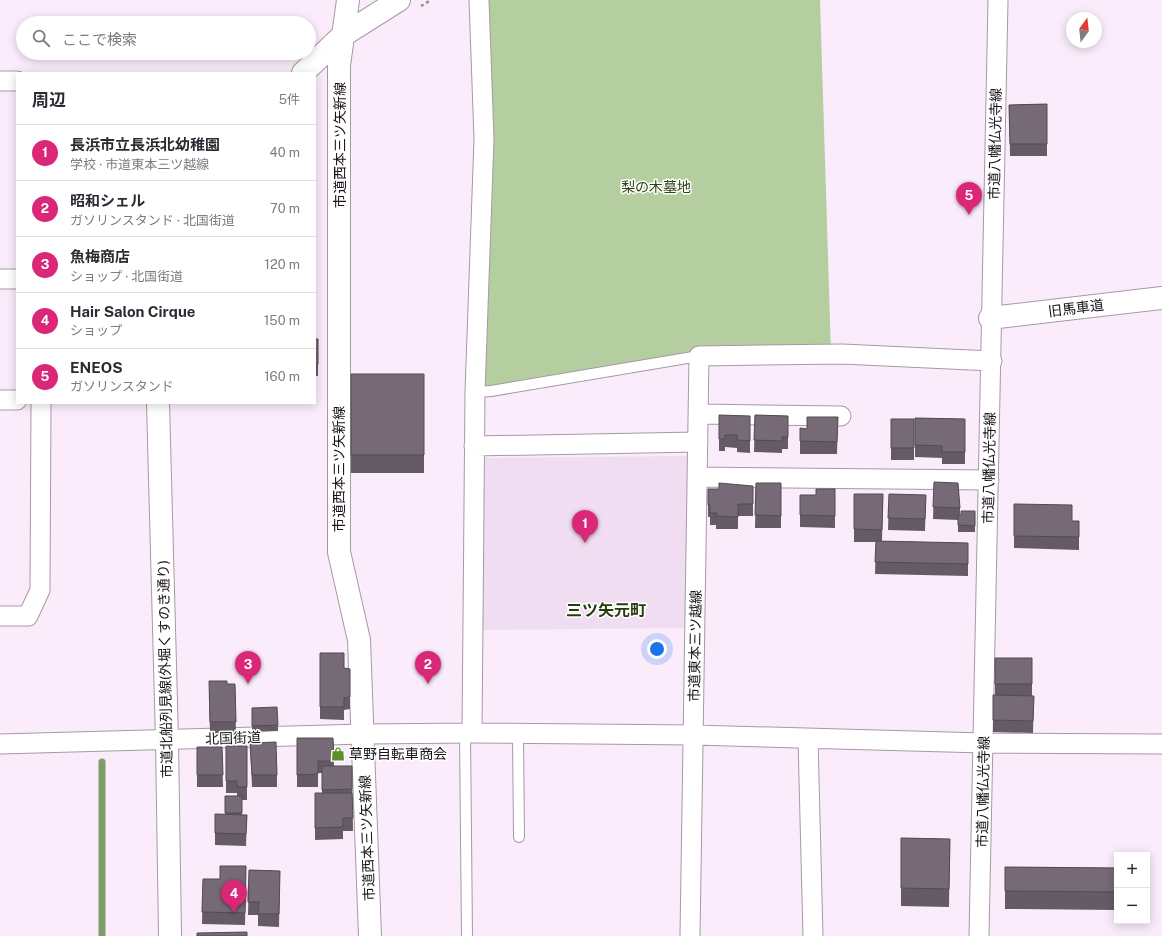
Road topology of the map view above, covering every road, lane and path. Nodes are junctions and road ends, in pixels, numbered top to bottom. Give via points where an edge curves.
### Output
1 (348, 0) edge
2 (399, 0) edge
3 (479, 0) edge
4 (998, 0) edge
5 (342, 36) junction
6 (304, 72) edge
7 (16, 80) edge
8 (0, 81) edge
9 (0, 279) edge
10 (16, 279) edge
11 (1162, 298) edge
12 (990, 318) junction
13 (699, 356) junction
14 (992, 361) junction
15 (475, 392) junction
16 (0, 400) edge
17 (16, 400) edge
18 (41, 404) edge
19 (158, 404) edge
20 (698, 414) junction
21 (841, 416) dead end
22 (698, 442) junction
23 (474, 446) junction
24 (697, 477) junction
25 (989, 480) junction
26 (0, 616) edge
27 (469, 733) junction
28 (364, 734) junction
29 (518, 734) junction
30 (694, 735) junction
31 (808, 739) junction
32 (167, 740) junction
33 (984, 743) junction
34 (0, 744) edge
35 (1162, 744) edge
36 (518, 837) dead end
37 (170, 936) edge
38 (370, 936) edge
39 (467, 936) edge
40 (690, 936) edge
41 (813, 936) edge
42 (979, 936) edge

1 - 5 street, 市道西本三ツ矢新線
2 - 5 street
3 - 15 street via 484,139
4 - 12 street, 市道八幡仏光寺線
5 - 6 street
5 - 28 street, 市道西本三ツ矢新線 via 339,65 339,552 359,640
7 - 8 street
9 - 10 street
11 - 12 street, 旧馬車道
12 - 14 street, 市道八幡仏光寺線
13 - 14 street via 842,354
13 - 15 lane via 492,392
13 - 20 street, 市道東本三ツ越線
14 - 25 street, 市道八幡仏光寺線
15 - 23 street
16 - 17 street
18 - 26 street via 40,590 28,616
19 - 32 street, 市道北船列見線(外堀くすのき通り)
20 - 21 street
20 - 22 street, 市道東本三ツ越線
22 - 23 street
22 - 24 street, 市道東本三ツ越線
23 - 27 street
24 - 25 street
24 - 30 street, 市道東本三ツ越線
25 - 33 street, 市道八幡仏光寺線
27 - 28 street, 北国街道
27 - 29 street, 北国街道
27 - 39 lane
28 - 32 street, 北国街道
28 - 38 street, 市道西本三ツ矢新線
29 - 30 street, 北国街道
29 - 36 lane
30 - 31 street, 北国街道
30 - 40 street, 市道東本三ツ越線
31 - 33 street, 北国街道
31 - 41 street
32 - 34 street, 北国街道
32 - 37 street, 市道北船列見線(外堀くすのき通り)
33 - 35 street, 北国街道
33 - 42 street, 市道八幡仏光寺線

